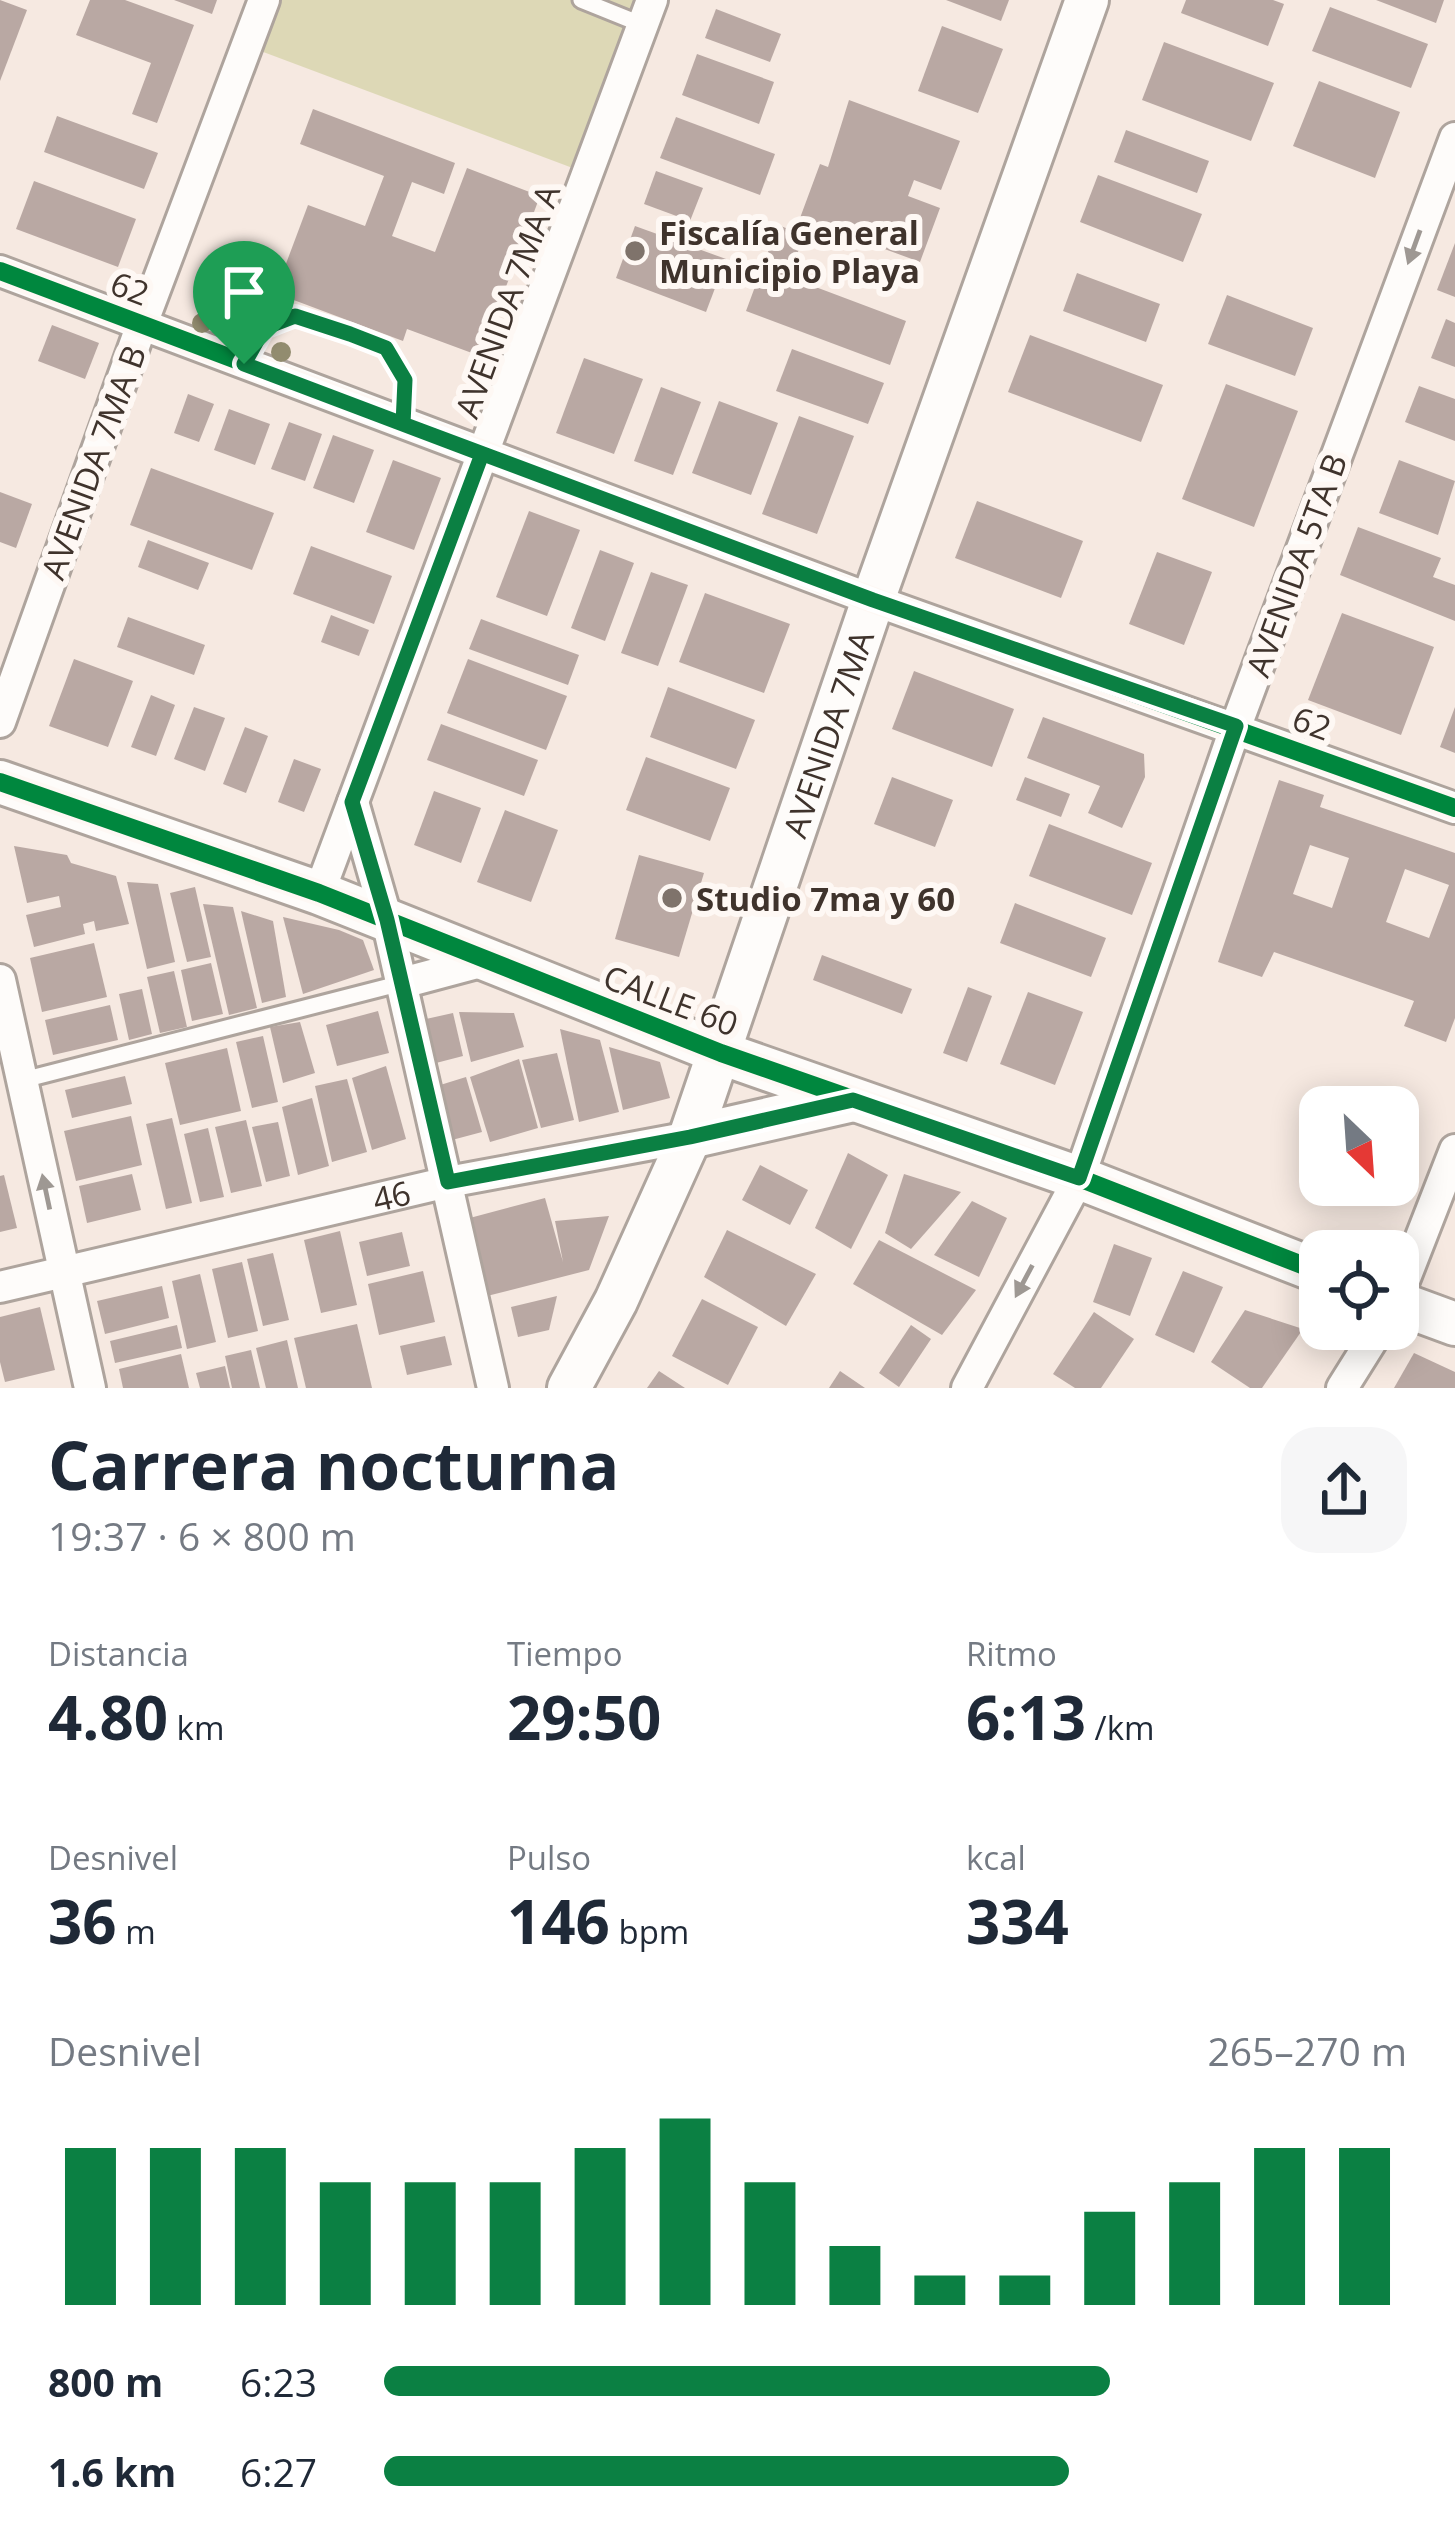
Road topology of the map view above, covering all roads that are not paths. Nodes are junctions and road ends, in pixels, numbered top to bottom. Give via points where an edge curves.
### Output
1 (264, 0) edge
2 (581, 0) edge
3 (1087, 0) edge
4 (647, 12) edge
5 (1455, 138) edge
6 (0, 271) edge
7 (142, 324) junction
8 (244, 364) junction
9 (403, 424) junction
10 (482, 454) junction
11 (873, 600) junction
12 (0, 722) edge
13 (1236, 726) junction
14 (0, 782) edge
15 (352, 802) junction
16 (1455, 808) edge
17 (319, 893) junction
18 (387, 920) junction
19 (488, 960) junction
20 (0, 980) edge
21 (402, 983) junction
22 (721, 1053) junction
23 (22, 1080) junction
24 (853, 1100) junction
25 (690, 1137) junction
26 (1455, 1150) edge
27 (1079, 1178) junction
28 (448, 1182) junction
29 (1419, 1245) edge
30 (1299, 1265) edge
31 (63, 1272) junction
32 (0, 1287) edge
33 (1419, 1309) edge
34 (1455, 1324) edge
35 (1366, 1350) edge
36 (488, 1387) edge
37 (90, 1388) edge
38 (569, 1388) edge
39 (967, 1388) edge
40 (1342, 1388) edge

1 - 7 street, AVENIDA 7MA B
2 - 4 lane
3 - 11 street, AVENIDA 7MA
4 - 10 street, AVENIDA 7MA A
5 -> 13 street, AVENIDA 5TA B
6 - 7 street, 62
7 - 8 street, 62
7 - 12 street, AVENIDA 7MA B
8 - 9 street, 62
8 - 9 lane via 264,328 295,316 350,334 386,348 405,380
9 - 10 street, 62
10 - 11 street, 62
10 - 15 street, AVENIDA 7MA A
11 - 13 street, 62
11 - 22 street, AVENIDA 7MA
13 - 16 street, 62
13 - 27 street, AVENIDA 5TA B
14 - 17 street, CALLE 60
15 - 17 street, AVENIDA 7MA A
15 - 18 street
17 - 18 street, CALLE 60
18 - 19 street, CALLE 60
18 - 21 street
19 - 21 street
19 - 22 street, CALLE 60
20 - 23 street
21 - 23 lane
21 - 28 street
22 - 24 street, CALLE 60
22 - 25 street, AVENIDA 7MA
31 -> 23 street
24 - 25 street, 46
24 - 27 street, CALLE 60
25 - 28 street, 46
25 - 38 street, AVENIDA 7MA
26 - 29 street
27 - 30 street, CALLE 60
27 -> 39 street, AVENIDA 5TA B
28 - 31 street, 46
28 - 36 street
31 - 32 street, 46
31 - 37 street
33 - 34 street
35 - 40 street

